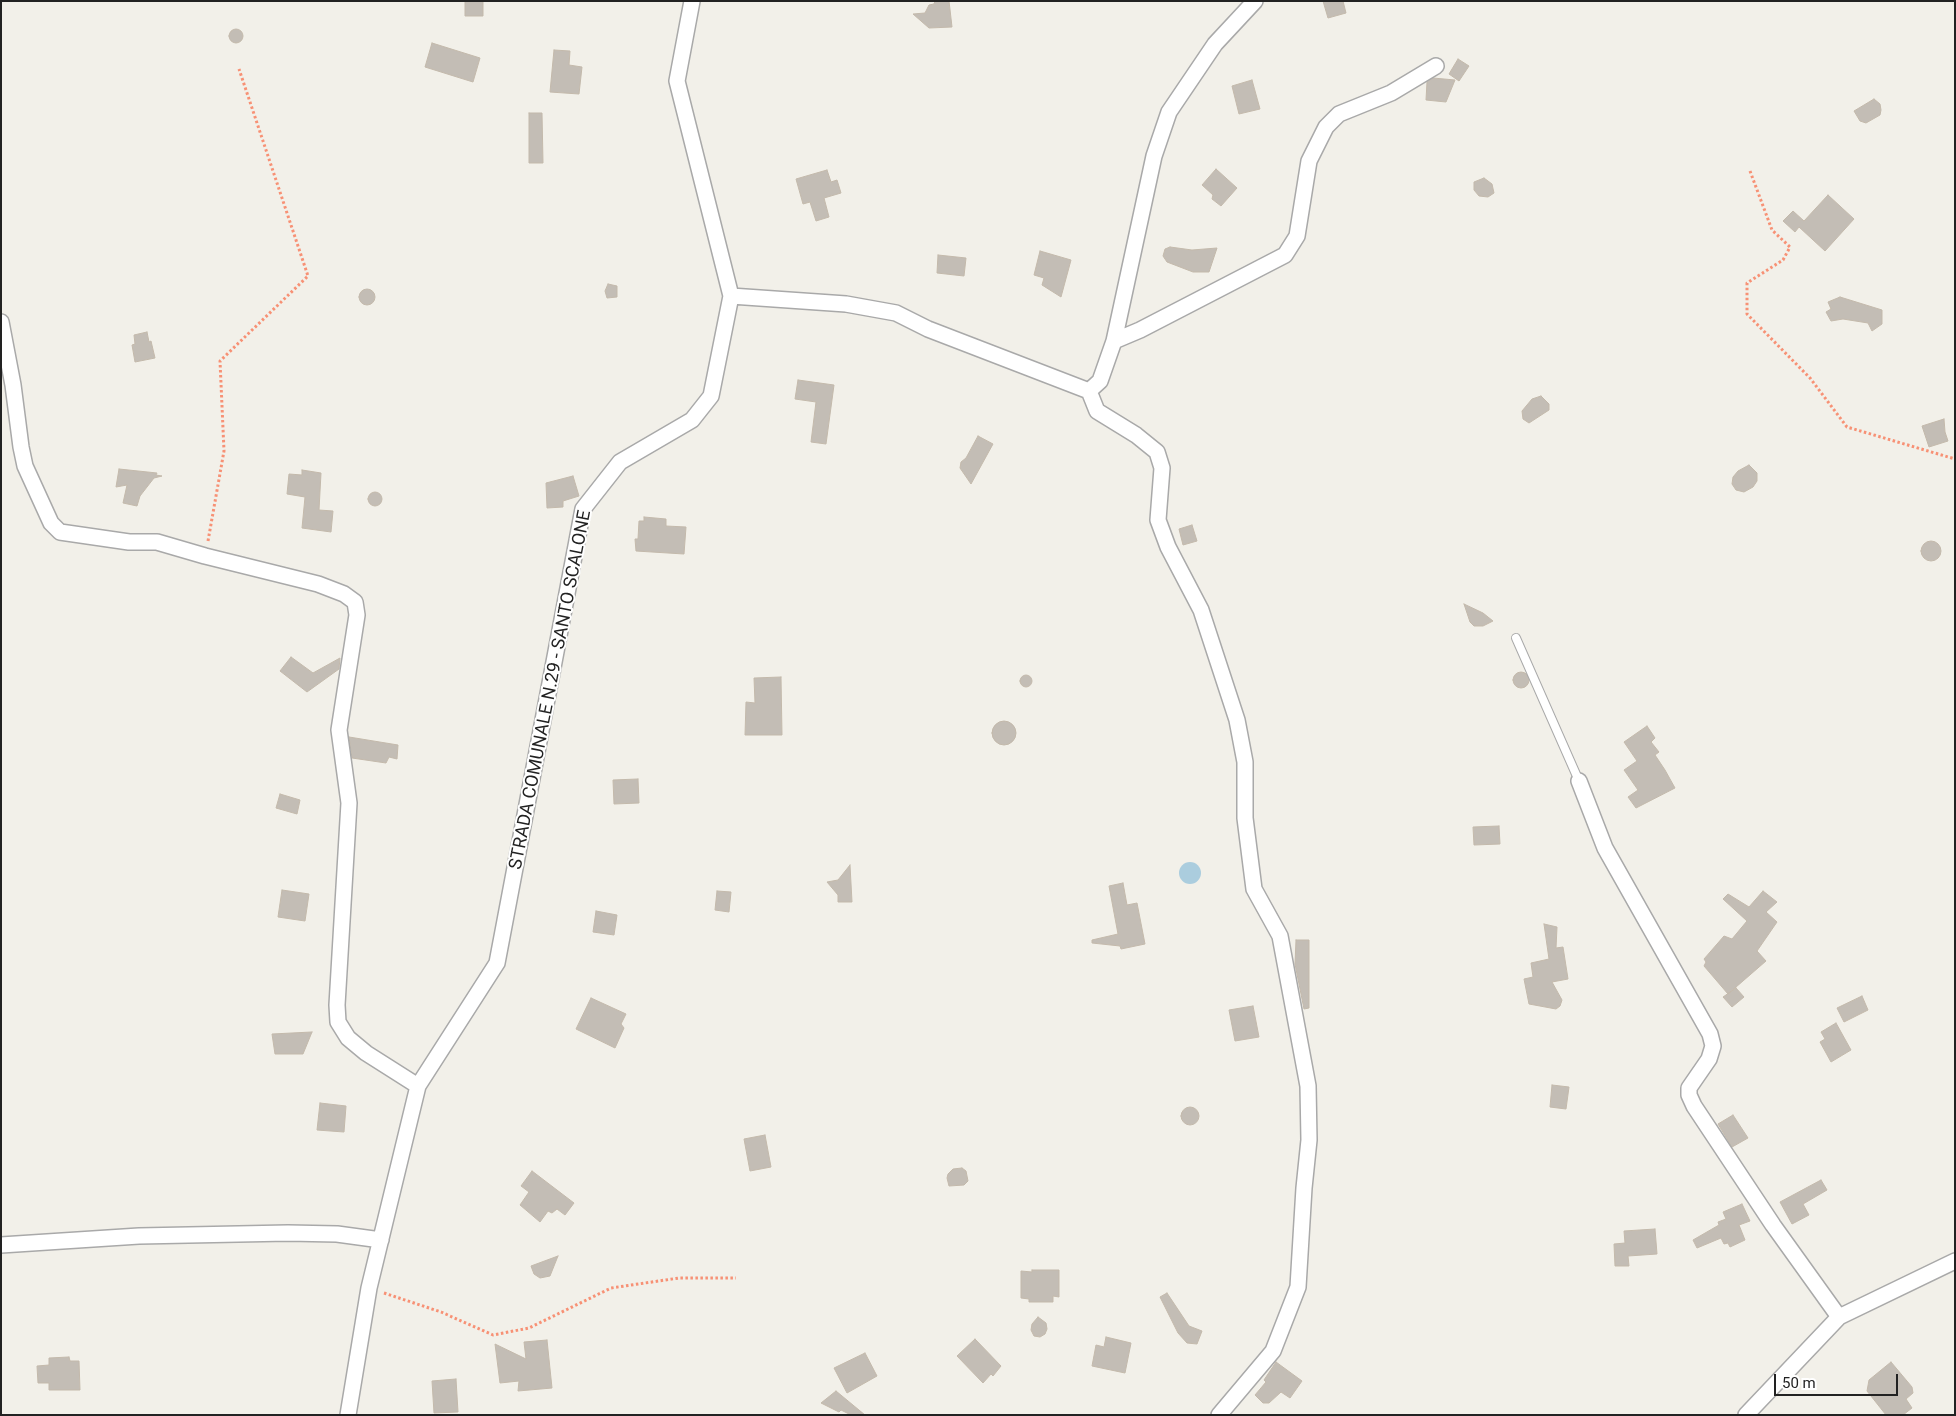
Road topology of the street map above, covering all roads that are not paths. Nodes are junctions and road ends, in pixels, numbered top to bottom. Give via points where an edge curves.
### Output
1 (692, 1) edge
2 (1255, 1) edge
3 (1436, 66) dead end
4 (731, 296) junction
5 (1, 322) edge
6 (1114, 341) junction
7 (1088, 391) junction
8 (1516, 638) dead end
9 (1579, 781) joint
10 (418, 1086) junction
11 (381, 1240) junction
12 (1, 1245) edge
13 (1955, 1261) edge
14 (1838, 1317) junction
15 (348, 1415) edge
16 (1219, 1415) edge
17 (1746, 1415) edge

1 - 4 street, STRADA COMUNALE N.29 - SANTO SCALONE via 677,80
2 - 6 street via 1215,44 1169,112 1154,156
3 - 6 street via 1391,93 1339,114 1326,127 1309,160 1297,236 1285,255
4 - 7 street via 846,304 896,313
4 - 10 street, STRADA COMUNALE N.29 - SANTO SCALONE via 711,396 692,420 620,462 583,509 497,963
5 - 10 street via 25,466 51,523 60,532 129,542 157,542 318,584 355,602 357,615 339,730 348,803 338,1022 348,1038 366,1053
6 - 7 street via 1100,381
7 - 16 street via 1097,411 1136,434 1157,452 1162,468 1158,520 1168,548 1201,610 1237,720 1245,762 1245,818 1254,889 1280,936 1308,1086 1309,1140 1298,1287 1273,1351
8 - 9 lane
9 - 14 street via 1605,848 1710,1034 1713,1046 1709,1058 1689,1088 1694,1106
10 - 11 street, STRADA COMUNALE N.29 - SANTO SCALONE
11 - 12 street via 338,1234 268,1234 139,1236
11 - 15 street, STRADA COMUNALE N.29 - SANTO SCALONE via 369,1288
13 - 14 street
14 - 17 street

